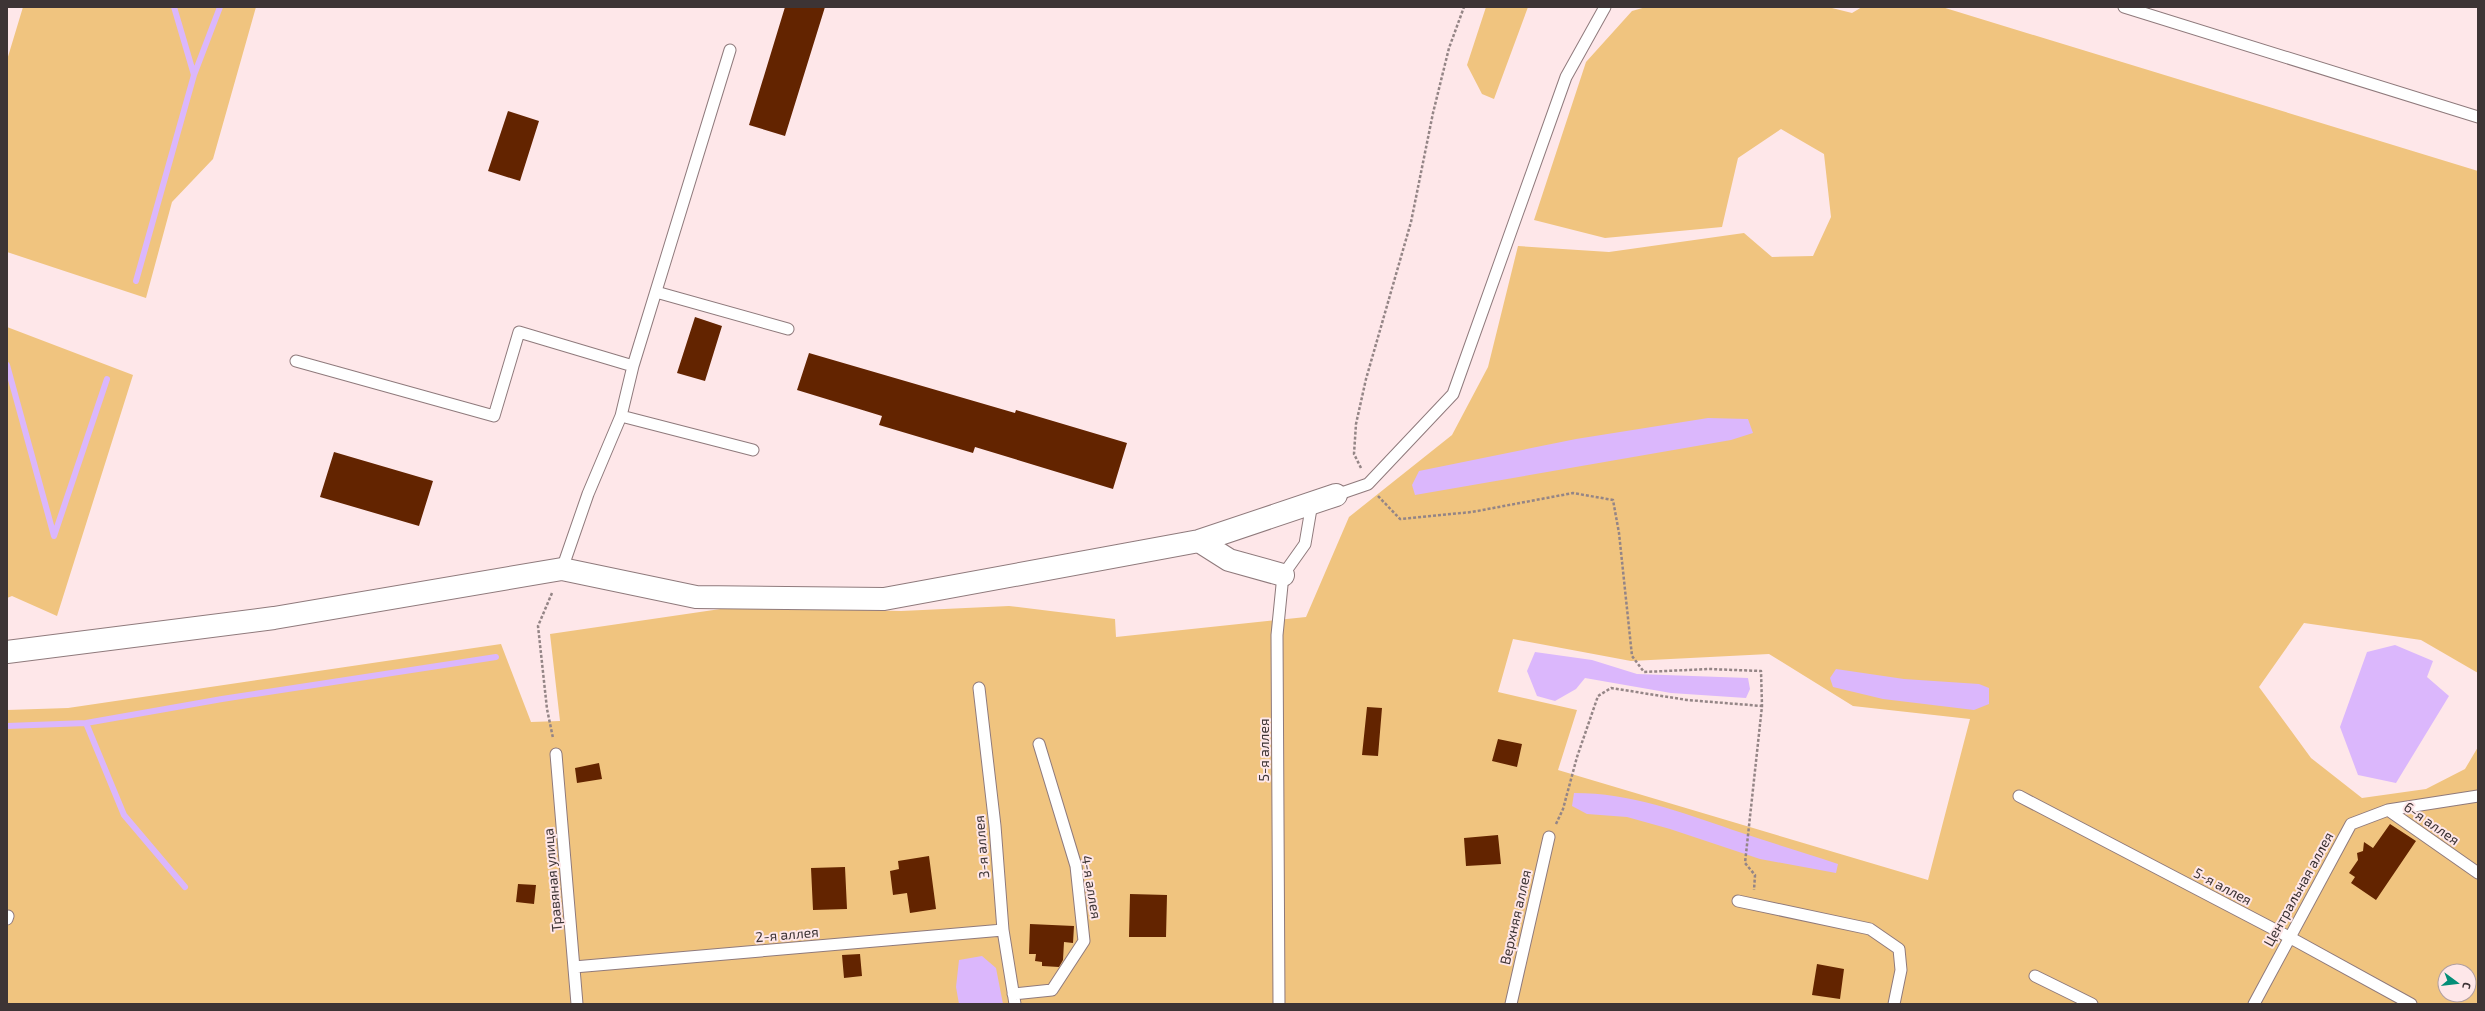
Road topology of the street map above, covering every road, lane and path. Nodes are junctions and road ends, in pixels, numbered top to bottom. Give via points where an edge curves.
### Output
1 (1464, 7) edge
2 (1605, 7) edge
3 (2124, 7) edge
4 (730, 50) dead end
5 (2478, 117) edge
6 (656, 292) junction
7 (788, 329) dead end
8 (296, 361) dead end
9 (633, 366) junction
10 (620, 416) junction
11 (753, 450) dead end
12 (1368, 484) junction
13 (1336, 495) joint
14 (1312, 503) junction
15 (1199, 541) junction
16 (562, 568) junction
17 (1283, 575) junction
18 (7, 652) edge
19 (979, 688) dead end
20 (1762, 706) junction
21 (1039, 744) dead end
22 (556, 754) joint
23 (2019, 796) dead end
24 (2478, 796) edge
25 (2388, 810) junction
26 (1549, 837) joint
27 (2478, 873) edge
28 (1738, 901) dead end
29 (1752, 904) junction
30 (1003, 930) junction
31 (2289, 937) junction
32 (574, 967) junction
33 (2035, 976) dead end
34 (1014, 999) edge
35 (577, 1004) edge
36 (1279, 1004) edge
37 (1511, 1004) edge
38 (1894, 1004) edge
39 (2092, 1004) edge
40 (2254, 1004) edge
41 (2411, 1004) edge

1 - 12 path via 1449,48 1411,222 1366,379 1356,424 1354,454
2 - 12 lane via 1566,77 1453,394
3 - 5 lane
4 - 6 lane
6 - 7 lane
6 - 9 lane
8 - 9 lane via 494,416 519,332
9 - 10 lane
10 - 11 lane
10 - 16 lane via 588,494
12 - 13 lane
12 - 20 path via 1400,518 1472,512 1573,493 1612,500 1619,533 1632,656 1644,672 1709,669 1761,671
13 - 14 street
14 - 15 street
14 - 17 lane, 5-я аллея via 1305,544
15 - 16 street via 884,599 696,597
15 - 17 street via 1229,560
16 - 18 street via 274,618
16 - 22 path via 538,626 547,709
17 - 36 lane, 5-я аллея via 1277,635
19 - 30 lane, 3-я аллея via 995,826
20 - 26 path via 1687,700 1610,688 1598,696 1577,757 1563,809
20 - 29 path via 1747,824 1745,863 1755,875
21 - 34 lane, 4-я аллея via 1076,866 1084,941 1052,990
22 - 32 lane, Травяная улица
23 - 31 lane, 5-я аллея
24 - 25 lane, Центральная аллея
25 - 27 lane, 6-я аллея
25 - 31 lane, Центральная аллея via 2351,824
26 - 37 lane, Верхняя аллея
28 - 29 lane
29 - 38 lane via 1870,929 1899,949 1901,970
30 - 32 lane, 2-я аллея
30 - 34 lane, 3-я аллея
31 - 40 lane, Центральная аллея
31 - 41 lane, 5-я аллея
32 - 35 lane, Травяная улица
33 - 39 lane

